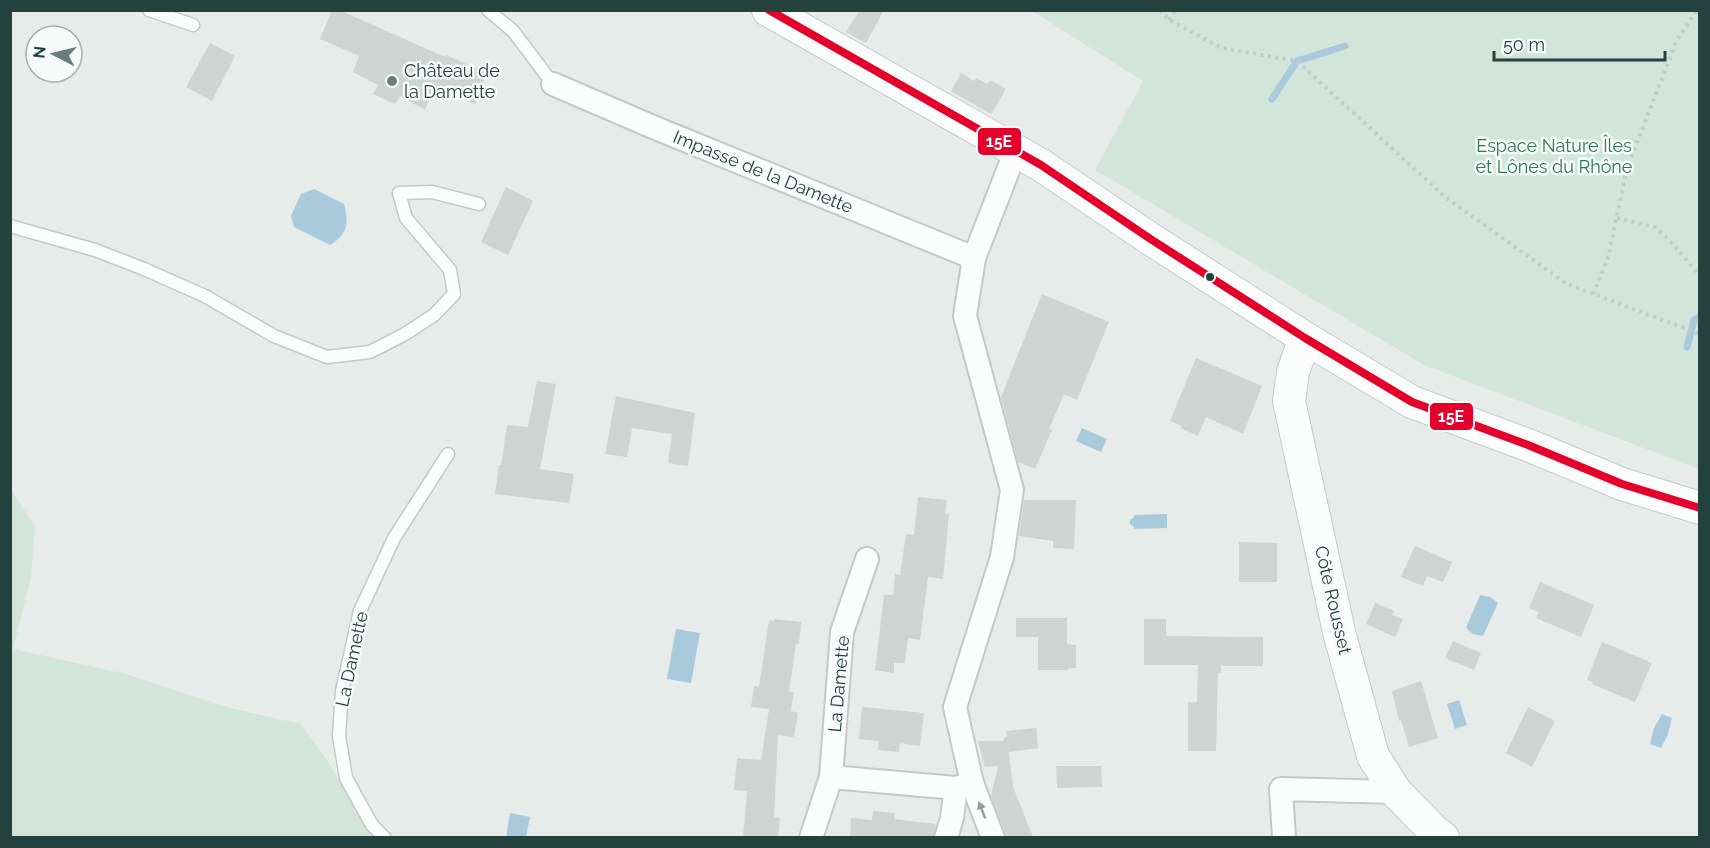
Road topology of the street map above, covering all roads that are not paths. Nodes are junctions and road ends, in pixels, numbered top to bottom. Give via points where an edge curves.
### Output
1 (149, 10) edge
2 (488, 10) edge
3 (768, 10) edge
4 (192, 25) dead end
5 (553, 84) joint
6 (1016, 150) junction
7 (479, 204) dead end
8 (10, 226) edge
9 (974, 258) junction
10 (1305, 338) junction
11 (448, 454) dead end
12 (1700, 508) edge
13 (867, 559) dead end
14 (831, 777) junction
15 (964, 785) junction
16 (1396, 792) junction
17 (385, 837) edge
18 (811, 837) edge
19 (946, 837) edge
20 (993, 837) edge
21 (1284, 837) edge
22 (1443, 837) edge

1 - 4 lane
2 - 5 lane via 513,31
3 - 6 main road
5 - 9 street, Impasse de la Damette
6 - 9 street
6 - 10 main road
7 - 8 lane via 432,192 399,193 406,218 450,270 454,294 434,315 370,352 327,357 274,336 205,296 144,269 95,250
9 - 15 street via 965,316 1012,490 1002,557 955,707
10 - 12 main road via 1412,402 1622,484
10 - 16 main road, Côte Rousset via 1293,372 1289,400 1339,632 1373,756
11 - 17 lane, La Damette via 394,538 360,611 342,691 339,736 346,778 372,825
13 - 14 street, La Damette via 842,633
14 - 15 street
14 - 18 street, La Damette
15 - 19 street
20 -> 15 street
16 - 21 street via 1281,789
16 - 22 main road, Côte Rousset

